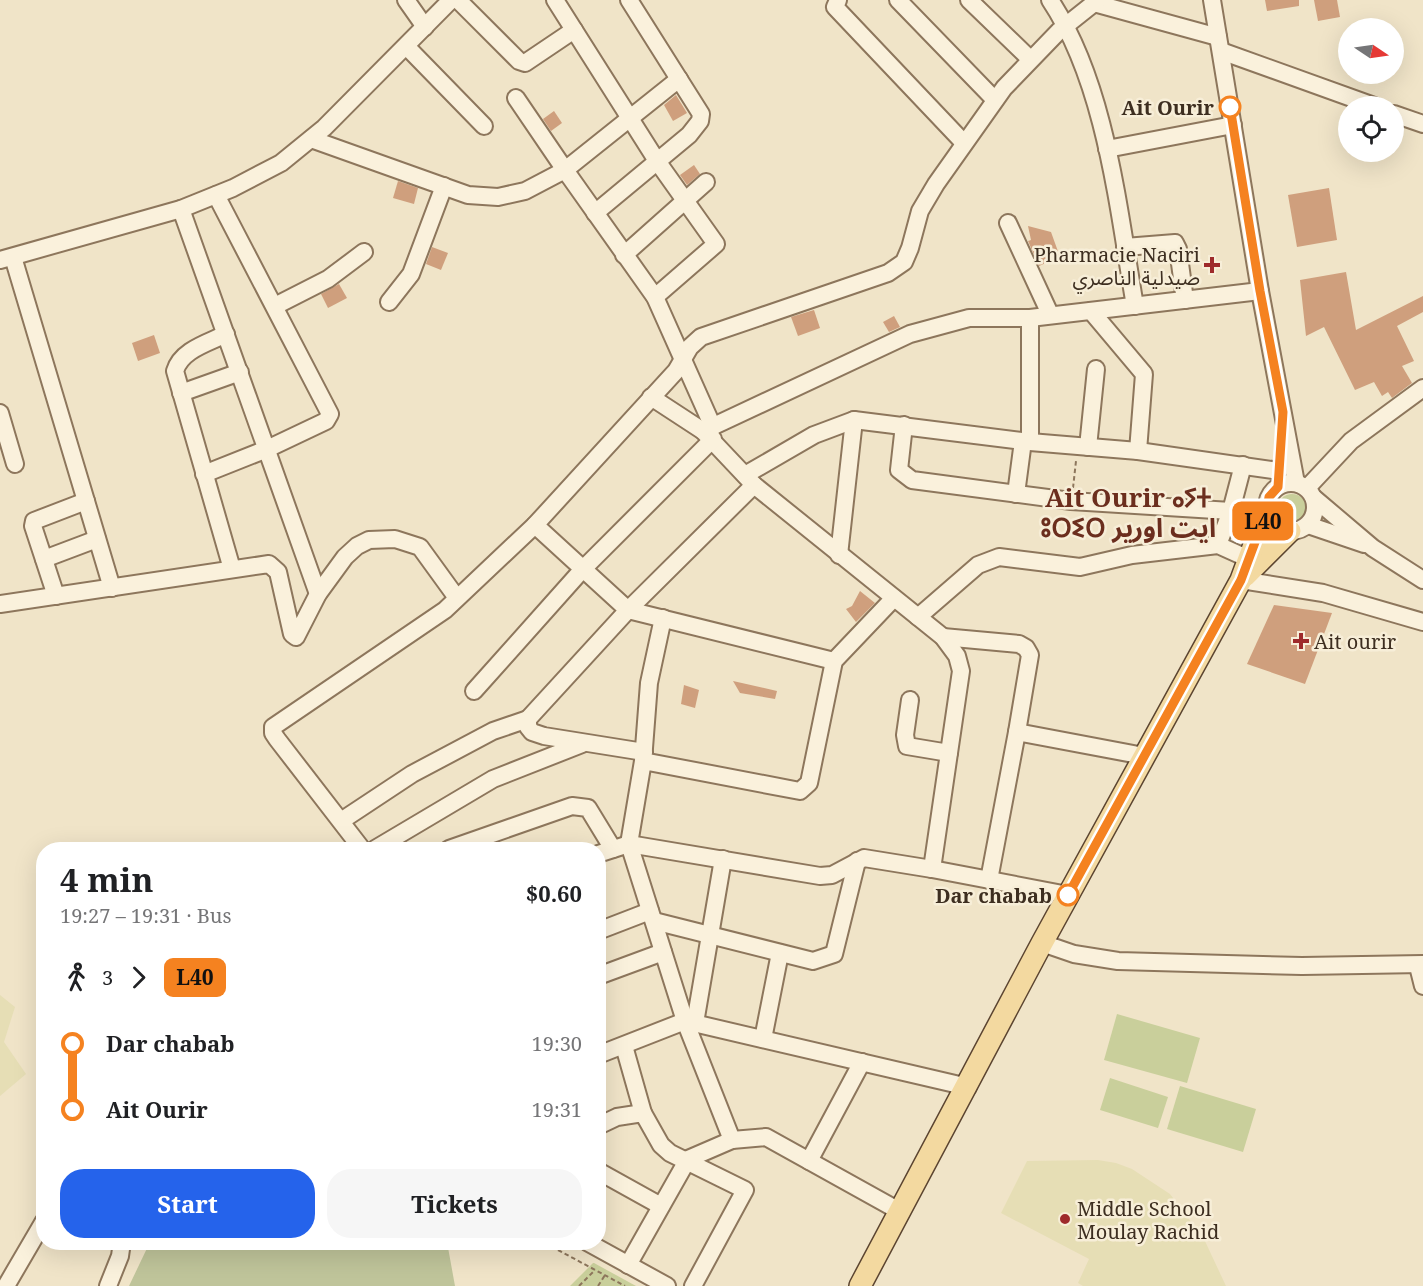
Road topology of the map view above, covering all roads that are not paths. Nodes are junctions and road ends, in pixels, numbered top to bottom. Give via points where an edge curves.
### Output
1 (406, 0) edge
2 (451, 0) edge
3 (458, 0) edge
4 (555, 0) edge
5 (629, 0) edge
6 (898, 0) edge
7 (969, 0) edge
8 (1050, 0) edge
9 (1212, 0) edge
10 (835, 1) edge
11 (1096, 2) edge
12 (1067, 25) junction
13 (425, 27) junction
14 (574, 30) junction
15 (1220, 44) junction
16 (406, 46) junction
17 (1029, 59) junction
18 (679, 79) junction
19 (1349, 96) edge
20 (516, 98) dead end
21 (995, 100) junction
22 (1404, 117) edge
23 (629, 119) junction
24 (1423, 124) edge
25 (1233, 125) junction
26 (484, 126) dead end
27 (311, 139) junction
28 (964, 143) junction
29 (1107, 149) junction
30 (657, 161) junction
31 (565, 171) junction
32 (706, 182) dead end
33 (444, 186) junction
34 (216, 195) junction
35 (684, 201) junction
36 (181, 209) junction
37 (595, 213) junction
38 (1008, 223) dead end
39 (1125, 247) junction
40 (364, 252) dead end
41 (624, 255) junction
42 (7, 258) edge
43 (1260, 291) junction
44 (655, 297) junction
45 (1185, 300) junction
46 (389, 302) dead end
47 (275, 306) junction
48 (1136, 306) junction
49 (1091, 311) junction
50 (1050, 315) junction
51 (1030, 318) junction
52 (226, 334) junction
53 (683, 360) junction
54 (1096, 369) dead end
55 (240, 372) junction
56 (1423, 388) edge
57 (181, 393) junction
58 (651, 397) junction
59 (1283, 412) junction
60 (0, 413) edge
61 (854, 420) junction
62 (904, 425) junction
63 (710, 433) junction
64 (1026, 442) junction
65 (1082, 446) junction
66 (267, 449) junction
67 (1138, 451) junction
68 (15, 464) dead end
69 (1243, 465) junction
70 (204, 474) junction
71 (1278, 479) junction
72 (750, 480) junction
73 (1305, 490) junction
74 (1016, 494) junction
75 (86, 501) junction
76 (1267, 510) junction
77 (1231, 511) junction
78 (536, 525) junction
79 (1299, 528) junction
80 (97, 538) junction
81 (1218, 545) junction
82 (1373, 548) junction
83 (839, 555) junction
84 (44, 559) junction
85 (1249, 559) junction
86 (232, 569) junction
87 (582, 570) junction
88 (1241, 580) junction
89 (1423, 580) edge
90 (111, 588) junction
91 (318, 594) junction
92 (56, 596) junction
93 (458, 598) junction
94 (894, 598) junction
95 (0, 604) edge
96 (628, 610) junction
97 (918, 617) junction
98 (663, 618) junction
99 (1423, 622) edge
100 (943, 637) junction
101 (834, 661) junction
102 (474, 692) dead end
103 (910, 700) dead end
104 (528, 718) junction
105 (1017, 732) junction
106 (584, 743) junction
107 (949, 753) junction
108 (644, 756) junction
109 (1144, 756) junction
110 (341, 821) junction
111 (357, 842) edge
112 (387, 842) edge
113 (469, 842) edge
114 (613, 849) edge
115 (723, 859) junction
116 (857, 861) junction
117 (932, 869) junction
118 (989, 880) junction
119 (1068, 895) junction
120 (652, 916) junction
121 (606, 929) edge
122 (710, 935) junction
123 (1042, 943) junction
124 (663, 952) junction
125 (780, 953) junction
126 (1421, 965) edge
127 (606, 973) edge
128 (1423, 986) edge
129 (690, 1022) junction
130 (763, 1039) junction
131 (624, 1046) junction
132 (606, 1052) edge
133 (862, 1062) junction
134 (968, 1087) junction
135 (643, 1113) junction
136 (606, 1122) edge
137 (732, 1140) junction
138 (688, 1159) junction
139 (809, 1161) junction
140 (606, 1175) edge
141 (661, 1206) junction
142 (901, 1212) junction
143 (36, 1235) edge
144 (121, 1250) edge
145 (601, 1250) edge
146 (628, 1265) junction
147 (6, 1286) edge
148 (108, 1286) edge
149 (667, 1286) edge
150 (693, 1286) edge
151 (860, 1286) edge

1 - 13 street
2 - 13 street
3 - 14 street via 525,63
4 - 14 street
5 - 18 street
6 - 21 street
7 - 17 street
8 - 12 street
9 - 15 street
10 - 28 street via 835,7
11 - 12 street
11 - 15 street
12 - 17 street
12 - 29 street
13 - 16 street
14 - 23 street
15 - 19 street
15 - 25 street
16 - 26 street
16 - 27 street
17 - 21 street
18 - 23 street
18 - 30 street via 700,114 700,121
20 - 31 street
21 - 28 street
22 - 24 street
23 - 30 street
23 - 31 street
25 - 29 street
25 - 43 street
27 - 33 street
27 - 34 street via 281,163
28 - 53 street via 920,211 904,262 888,273 701,338
29 - 39 street
30 - 35 street
30 - 37 street
31 - 33 street via 525,191 498,197 468,195
31 - 37 street
32 - 35 street
33 - 46 street via 411,274
34 - 36 street
34 - 47 street
35 - 41 street
35 - 44 street via 716,244
36 - 42 street
36 - 52 street
37 - 41 street
38 - 50 street
39 - 45 street via 1175,243
39 - 48 street
40 - 47 street via 328,279
41 - 44 street
42 - 75 street
43 - 45 street
43 - 59 street
44 - 53 street
45 - 48 street
47 - 66 street via 330,414 326,421
48 - 49 street
49 - 50 street
49 - 67 street via 1144,374
50 - 51 street
51 - 63 street via 969,318 910,333
51 - 64 street
52 - 55 street
52 - 57 street via 178,361 175,371
53 - 58 street
53 - 63 street
54 - 65 street
55 - 57 street
55 - 66 street
56 - 73 street via 1351,441
57 - 70 street
58 - 63 street
58 - 78 street
59 - 71 street
59 - 73 street
60 - 68 street
61 - 62 street
61 - 72 street via 814,435
61 - 83 street
62 - 64 street
62 - 74 street via 899,470 904,476
63 - 72 street
63 - 87 street
64 - 65 street
64 - 74 street
65 - 67 street
66 - 70 street
66 - 91 street
67 - 69 street
69 - 71 street
69 - 77 street
70 - 86 street
71 - 73 street
71 - 76 street
72 - 83 street
72 - 96 street
73 - 79 street via 1315,512
73 - 82 street
74 - 77 street
75 - 80 street
75 - 84 street via 34,521
76 - 79 street via 1275,525
76 - 85 main road
77 - 81 street
78 - 87 street
78 - 93 street
79 - 82 street
79 - 88 main road
80 - 84 street
80 - 90 street
81 - 85 street
81 - 97 street via 1132,555 1080,567 988,559
82 - 89 street
83 - 94 street
84 - 92 street
85 - 88 main road
86 - 90 street
86 - 91 street via 274,566 294,636 300,633
87 - 96 street
87 - 102 street
88 - 99 street via 1323,593
88 - 109 main road
90 - 92 street
91 - 93 street via 357,546 369,540 395,539 420,547
92 - 95 street
93 - 110 street via 273,727 277,739
94 - 97 street
94 - 101 street
96 - 98 street
96 - 104 street
97 - 100 street
98 - 101 street
98 - 108 street via 649,683
100 - 105 street via 1019,644 1026,648 1030,654
100 - 107 street via 957,656 961,671
101 - 108 street via 809,783 800,791
103 - 107 street via 907,746
104 - 106 street via 532,732
104 - 110 street via 493,731 412,774
105 - 109 street
105 - 118 street
106 - 108 street
106 - 112 street via 493,779
107 - 117 street
108 - 114 street
109 - 119 main road
110 - 111 street
113 - 114 street via 572,806 588,808
114 - 115 street
114 - 120 street
115 - 116 street via 820,876 832,875
115 - 122 street
116 - 117 street via 864,858
116 - 125 street via 834,954 813,961
117 - 118 street
118 - 119 street
119 - 123 main road
120 - 121 street
120 - 122 street
120 - 124 street
122 - 125 street
122 - 129 street
123 - 126 street via 1074,954 1118,961
123 - 134 main road
124 - 127 street
124 - 129 street
125 - 130 street
126 - 128 street
129 - 130 street
129 - 131 street
129 - 137 street
130 - 133 street
131 - 132 street
131 - 135 street
133 - 134 street
133 - 139 street
134 - 142 main road
135 - 136 street
135 - 138 street via 661,1145
137 - 138 street
137 - 139 street via 766,1137
138 - 141 street
138 - 150 street via 745,1190
139 - 142 street
140 - 141 street
141 - 146 street
142 - 151 main road
143 - 147 street
144 - 148 street
145 - 146 street
146 - 149 street

